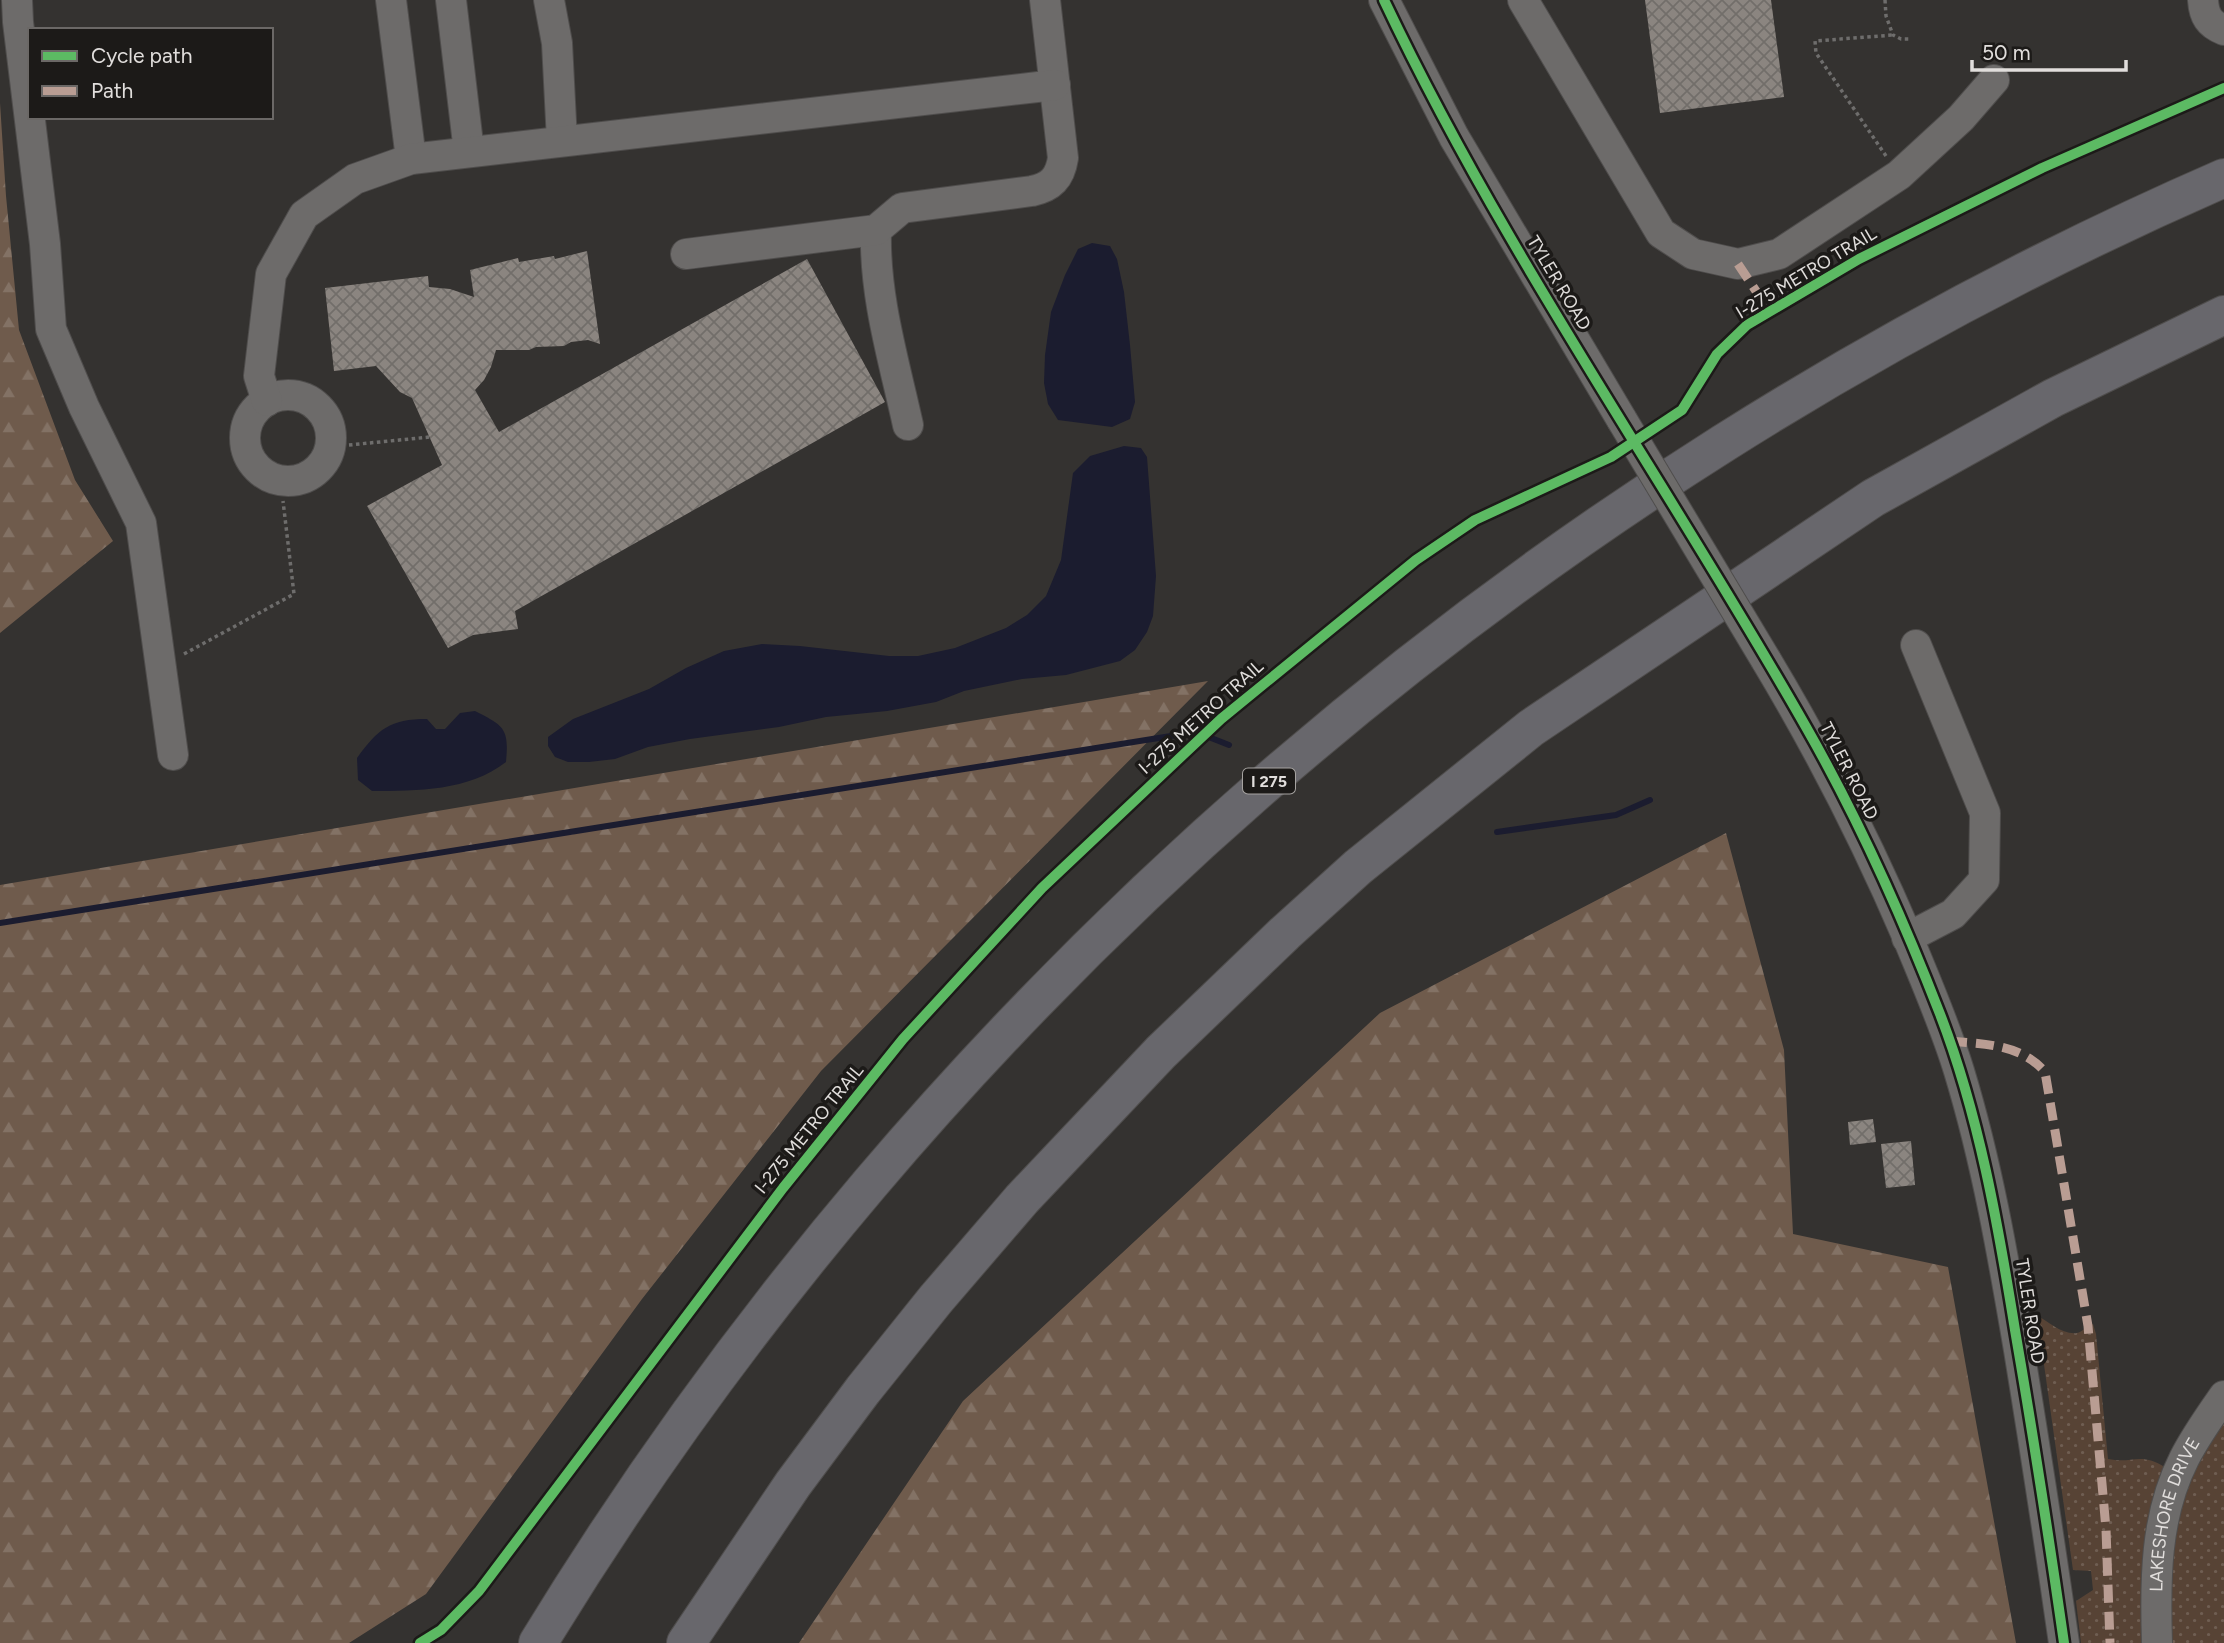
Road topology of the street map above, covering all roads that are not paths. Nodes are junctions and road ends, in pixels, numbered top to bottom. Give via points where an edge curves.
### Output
1 (17, 0) edge
2 (391, 0) edge
3 (451, 0) edge
4 (550, 0) edge
5 (1045, 0) edge
6 (1384, 0) edge
7 (1523, 0) edge
8 (2203, 0) edge
9 (2224, 30) edge
10 (1994, 80) dead end
11 (1055, 85) junction
12 (28, 104) edge
13 (30, 119) edge
14 (562, 141) junction
15 (469, 152) junction
16 (411, 159) junction
17 (2224, 178) edge
18 (876, 230) junction
19 (686, 254) dead end
20 (2224, 315) edge
21 (267, 401) junction
22 (908, 425) dead end
23 (1916, 645) dead end
24 (173, 755) dead end
25 (1908, 938) junction
26 (2224, 1396) edge
27 (538, 1643) edge
28 (686, 1643) edge
29 (2064, 1643) edge
30 (2157, 1643) edge

1 - 12 street
2 - 16 street
3 - 15 street
4 - 14 street
5 - 11 street
6 - 25 street, TYLER ROAD, bridge via 1454,137 1807,728
7 - 10 street via 1661,233 1693,254 1738,264 1779,254 1899,175 1961,118
8 - 9 street via 2213,26
11 - 14 street
11 - 18 street via 1063,158 1051,184 1032,191 902,208
13 - 24 street via 51,329 141,523 168,661
14 - 15 street
15 - 16 street
16 - 21 street via 355,178 304,215 271,274 259,376
17 - 27 highway, I 275 via 2006,280 1735,435 1466,619 1287,765 1049,987 843,1213 701,1396
18 - 19 street
18 - 22 street via 883,315
20 - 28 highway via 2053,398 1873,498 1531,728 1359,867 1161,1052 1022,1199 856,1401
21 - 21 street via 291,395 303,398 314,404 329,424 330,449 317,470 282,491 258,469 246,446 249,420
23 - 25 street via 1985,813 1984,880 1953,914
25 - 29 street, TYLER ROAD via 1959,1070 1999,1229
26 - 30 street, LAKESHORE DRIVE via 2183,1460 2168,1500 2157,1572

